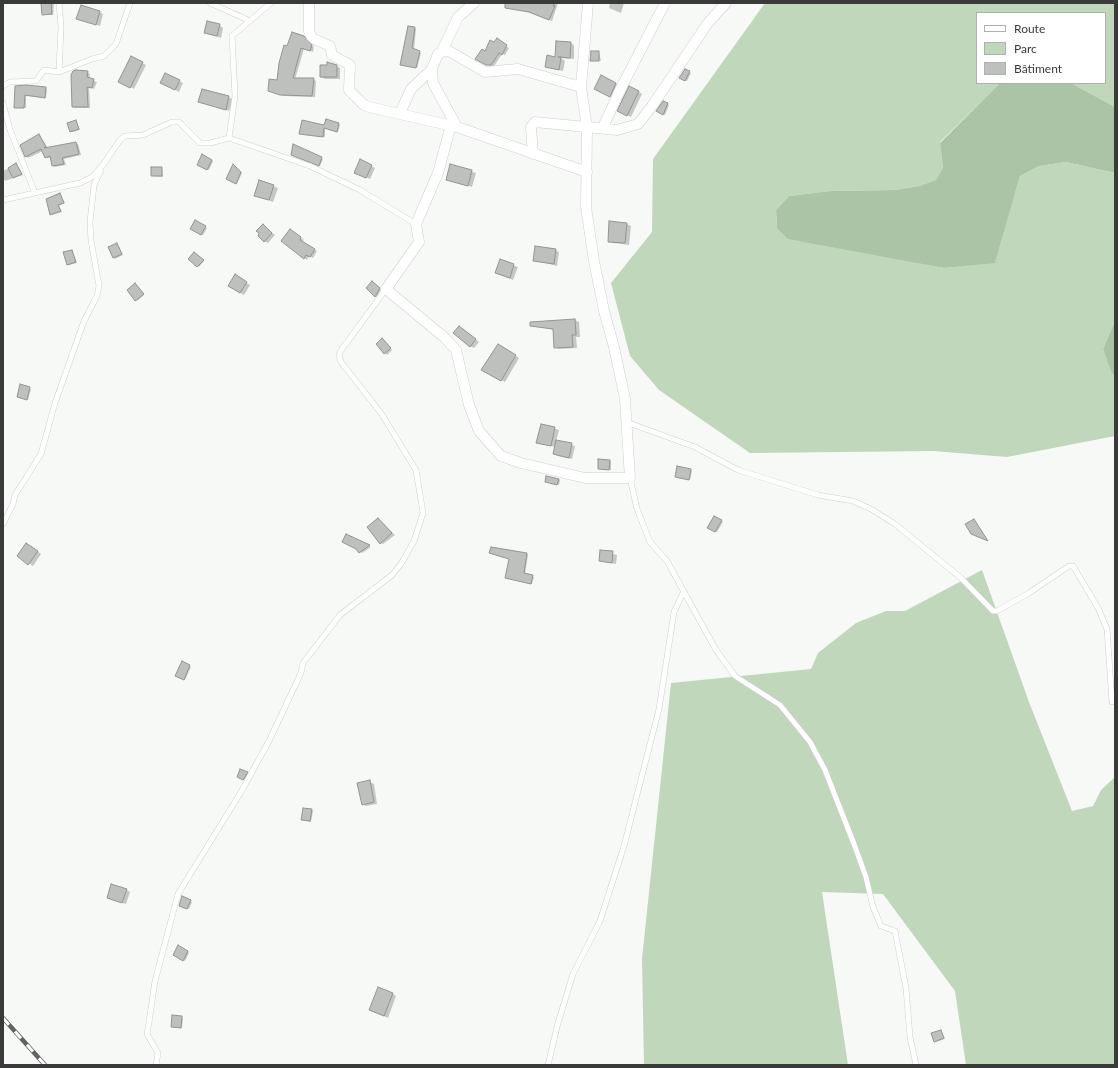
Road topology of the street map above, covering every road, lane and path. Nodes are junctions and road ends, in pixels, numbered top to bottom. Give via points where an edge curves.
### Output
1 (59, 3) edge
2 (130, 3) edge
3 (210, 3) edge
4 (271, 3) edge
5 (309, 3) edge
6 (474, 3) edge
7 (588, 3) edge
8 (665, 3) edge
9 (726, 3) edge
10 (248, 20) junction
11 (442, 50) junction
12 (432, 69) junction
13 (59, 72) junction
14 (3, 86) edge
15 (581, 87) junction
16 (3, 103) edge
17 (400, 113) junction
18 (454, 126) junction
19 (603, 127) junction
20 (587, 128) junction
21 (228, 138) junction
22 (533, 154) junction
23 (103, 165) junction
24 (587, 172) junction
25 (35, 193) junction
26 (3, 200) edge
27 (416, 224) junction
28 (386, 289) junction
29 (626, 422) junction
30 (630, 478) junction
31 (3, 524) edge
32 (683, 593) junction
33 (1112, 702) dead end
34 (156, 1065) edge
35 (548, 1065) edge
36 (916, 1065) edge

1 - 13 lane
2 - 13 lane via 116,44 110,52
3 - 10 lane
4 - 10 lane
5 - 17 street via 311,36 330,46 332,55 350,66 350,93 369,107
6 - 11 street via 458,17
7 - 15 street
8 - 19 street
9 - 19 street via 708,23 638,124 617,130
10 - 21 lane via 232,36 235,96
11 - 12 street
11 - 15 street via 447,50 485,72 518,69
12 - 17 street via 411,89
12 - 18 street via 433,83
13 - 14 lane via 44,70 36,81 10,82
15 - 20 street
16 - 25 lane via 10,130
17 - 18 street
18 - 22 street
18 - 27 street via 438,174
19 - 20 street
20 - 22 street via 536,122 532,124
20 - 24 street
21 - 23 lane via 200,143 179,122 172,122 143,134 125,136
21 - 27 lane via 310,166 360,190
22 - 24 street
23 - 25 lane via 92,177 80,183
23 - 31 lane via 94,185 90,222 99,286 97,296 84,321 41,454 15,495
24 - 29 street via 586,207 594,261 625,399
25 - 26 lane
27 - 28 street via 419,242
28 - 30 street via 456,350 469,405 479,431 502,456 585,478
28 - 34 lane via 339,356 381,413 416,470 423,513 414,540 401,564 392,575 340,615 303,663 301,673 269,741 245,786 178,894 156,981 147,1034 158,1053
29 - 30 street
29 - 33 lane via 695,447 738,470 818,495 853,501 871,509 896,524 961,578 993,611 998,611 1069,566 1073,566 1098,608 1107,629
30 - 32 lane via 637,509 650,542 667,561
32 - 35 lane via 674,612 659,709 624,846 600,921 573,974
32 - 36 lane via 706,634 735,676 780,705 810,742 825,770 857,851 881,926 895,930

